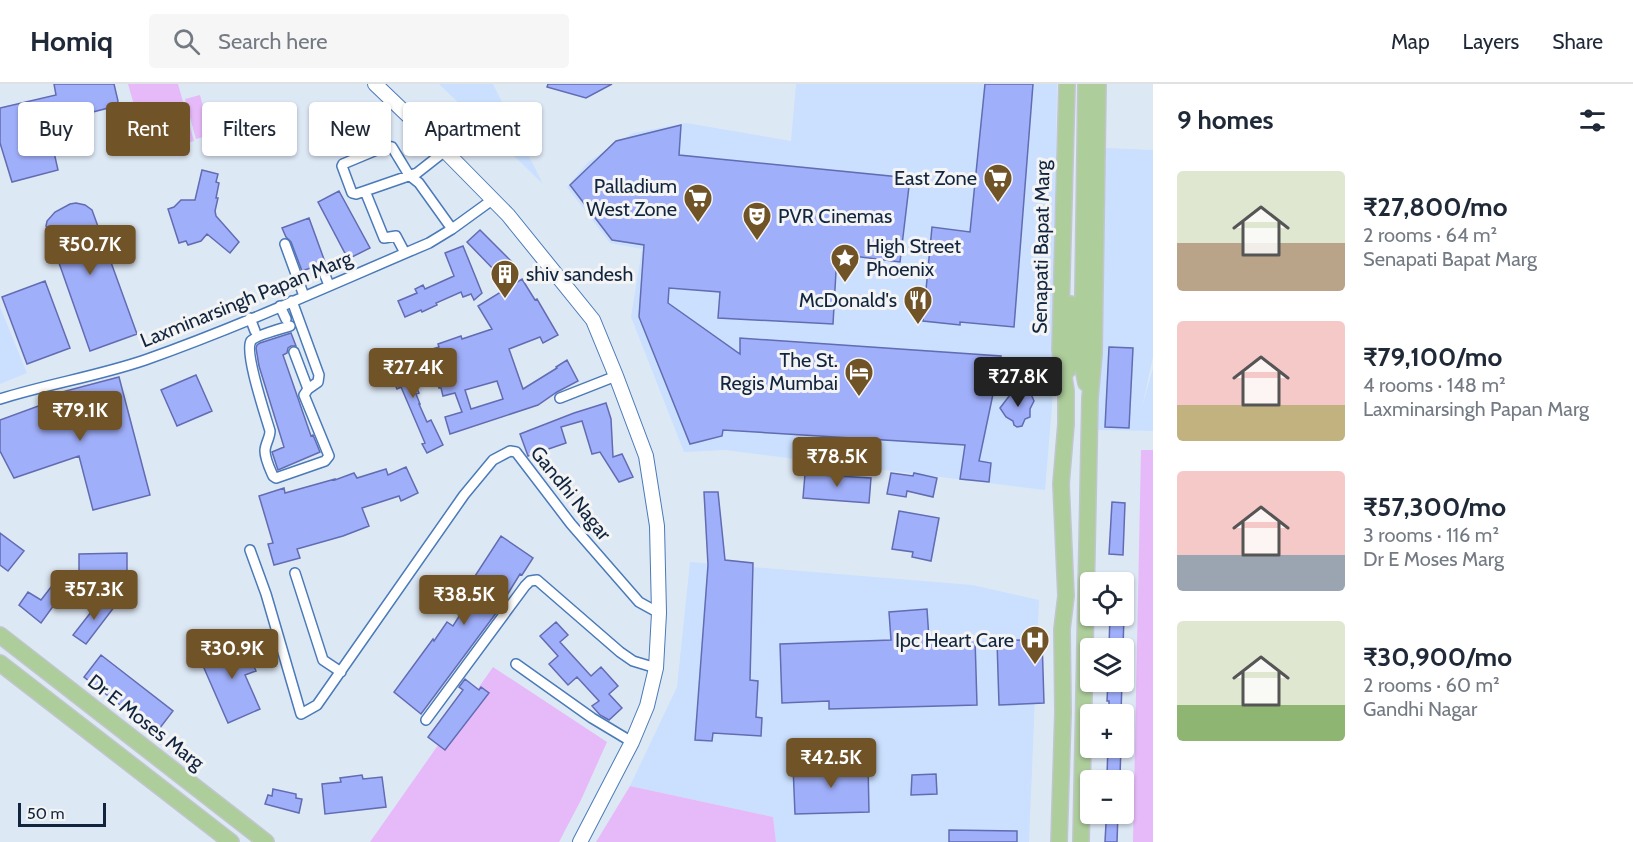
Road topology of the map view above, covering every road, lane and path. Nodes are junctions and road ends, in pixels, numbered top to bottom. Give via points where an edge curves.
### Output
1 (375, 84) edge
2 (1066, 84) edge
3 (1076, 84) edge
4 (1086, 84) edge
5 (1098, 84) edge
6 (403, 111) edge
7 (438, 156) edge
8 (450, 156) edge
9 (409, 175) junction
10 (365, 191) junction
11 (492, 200) junction
12 (452, 230) junction
13 (285, 244) dead end
14 (405, 253) junction
15 (322, 268) dead end
16 (329, 285) junction
17 (1077, 295) junction
18 (304, 296) junction
19 (292, 301) junction
20 (280, 306) junction
21 (250, 318) junction
22 (255, 331) dead end
23 (294, 352) dead end
24 (616, 376) junction
25 (308, 389) junction
26 (1066, 391) junction
27 (560, 398) dead end
28 (1089, 398) junction
29 (0, 399) edge
30 (250, 550) dead end
31 (295, 573) dead end
32 (659, 614) junction
33 (0, 635) edge
34 (0, 663) edge
35 (516, 664) dead end
36 (656, 668) junction
37 (341, 672) junction
38 (101, 714) junction
39 (426, 720) dead end
40 (86, 730) junction
41 (632, 742) junction
42 (231, 842) edge
43 (266, 842) edge
44 (580, 842) edge
45 (1059, 842) edge
46 (1081, 842) edge

1 - 6 main road
2 - 26 main road, Senapati Bapat Marg via 1060,350
3 - 17 main road
4 - 17 main road
5 - 28 main road via 1094,354
7 - 9 street
8 - 11 main road
9 - 10 street
9 - 10 street via 395,150 386,146 342,166 352,193
9 - 12 street
10 - 14 street via 384,238 396,236
11 - 12 street, Laxminarsingh Papan Marg
11 - 24 main road via 593,320
12 - 14 street, Laxminarsingh Papan Marg
13 - 18 street
14 - 16 street, Laxminarsingh Papan Marg
15 - 16 street
16 - 18 street, Laxminarsingh Papan Marg
17 - 26 main road
17 - 28 main road
18 - 19 street, Laxminarsingh Papan Marg
19 - 20 street, Laxminarsingh Papan Marg
19 - 25 street via 319,375 318,382
20 - 21 street, Laxminarsingh Papan Marg
20 - 25 street via 288,322 250,344 254,377 270,431 265,450 274,478 328,458 304,394
21 - 22 street
21 - 29 street, Laxminarsingh Papan Marg via 144,360
23 - 25 street
24 - 27 street
24 - 32 main road via 646,456 657,526
26 - 45 main road, Senapati Bapat Marg via 1061,484 1066,596 1062,629
28 - 46 main road
30 - 37 street, Gandhi Nagar via 301,714 317,705
31 - 37 street via 323,660
32 - 36 main road
32 - 37 street, Gandhi Nagar via 639,602 571,524 516,452 510,451 493,460 464,495
33 - 38 main road, Dr E Moses Marg
34 - 40 main road
35 - 41 street
36 - 39 street via 620,652 537,580 525,586
36 - 41 main road via 647,706
38 - 40 main road
38 - 43 main road, Dr E Moses Marg
40 - 42 main road
41 - 44 main road

